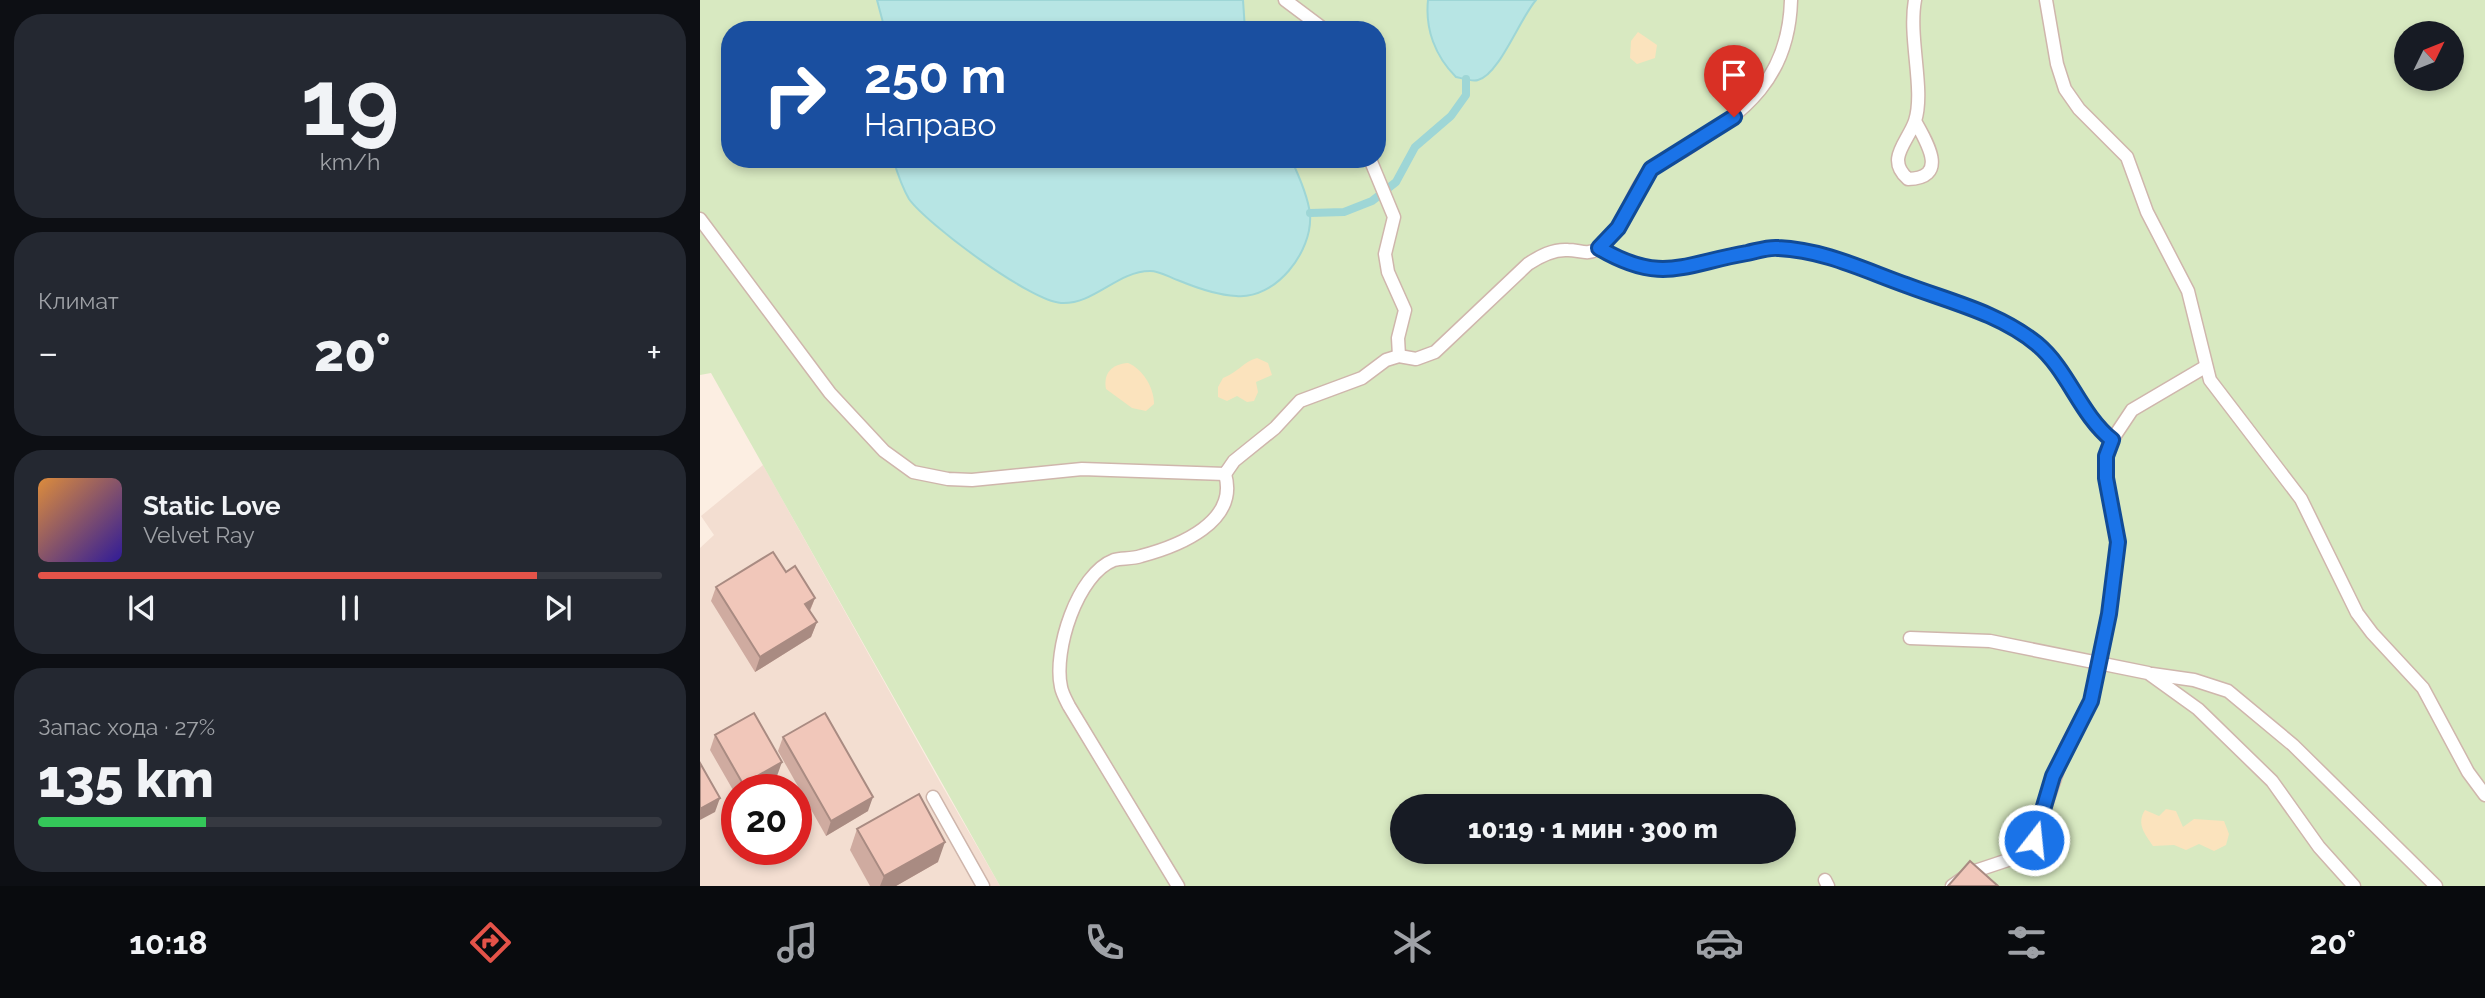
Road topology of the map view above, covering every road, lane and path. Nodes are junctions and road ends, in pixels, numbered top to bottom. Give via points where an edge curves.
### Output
1 (1285, 0) edge
2 (1791, 0) edge
3 (1915, 0) edge
4 (2046, 0) edge
5 (1313, 21) edge
6 (1915, 121) dead end
7 (1374, 168) edge
8 (700, 219) edge
9 (1599, 248) junction
10 (1399, 356) junction
11 (2205, 367) junction
12 (2112, 440) junction
13 (1225, 474) junction
14 (1910, 638) dead end
15 (2099, 661) junction
16 (2148, 673) junction
17 (2485, 795) edge
18 (933, 797) dead end
19 (983, 886) edge
20 (1178, 886) edge
21 (1952, 886) edge
22 (2354, 886) edge
23 (2436, 886) edge

1 - 5 lane
2 - 9 lane via 1786,40 1761,91 1721,127 1651,169 1618,228
3 - 6 lane via 1911,24
4 - 11 lane via 2065,89 2127,157 2147,212 2188,291
7 - 10 lane via 1394,217 1385,254 1405,310
8 - 13 lane via 830,393 884,451 913,472 948,480 1082,469
9 - 10 lane via 1590,253 1568,250 1541,256 1435,352 1416,359
9 - 12 lane via 1649,270 1682,270 1775,248 1810,251 1973,309 2005,322 2038,345 2067,377 2083,410
10 - 13 lane via 1362,378 1300,401
11 - 12 lane via 2132,410
11 - 17 lane via 2218,391 2301,499 2357,613 2423,688
12 - 15 lane via 2106,478 2118,542
13 - 20 lane via 1229,491 1215,520 1172,545 1114,561 1090,579 1060,649 1061,688 1069,706
14 - 15 lane via 1990,641
15 - 16 lane
15 - 21 lane via 2091,701 2065,749 2026,854 1972,872
16 - 22 lane via 2198,709 2272,781 2319,847
16 - 23 lane via 2228,691 2293,745
18 - 19 lane

